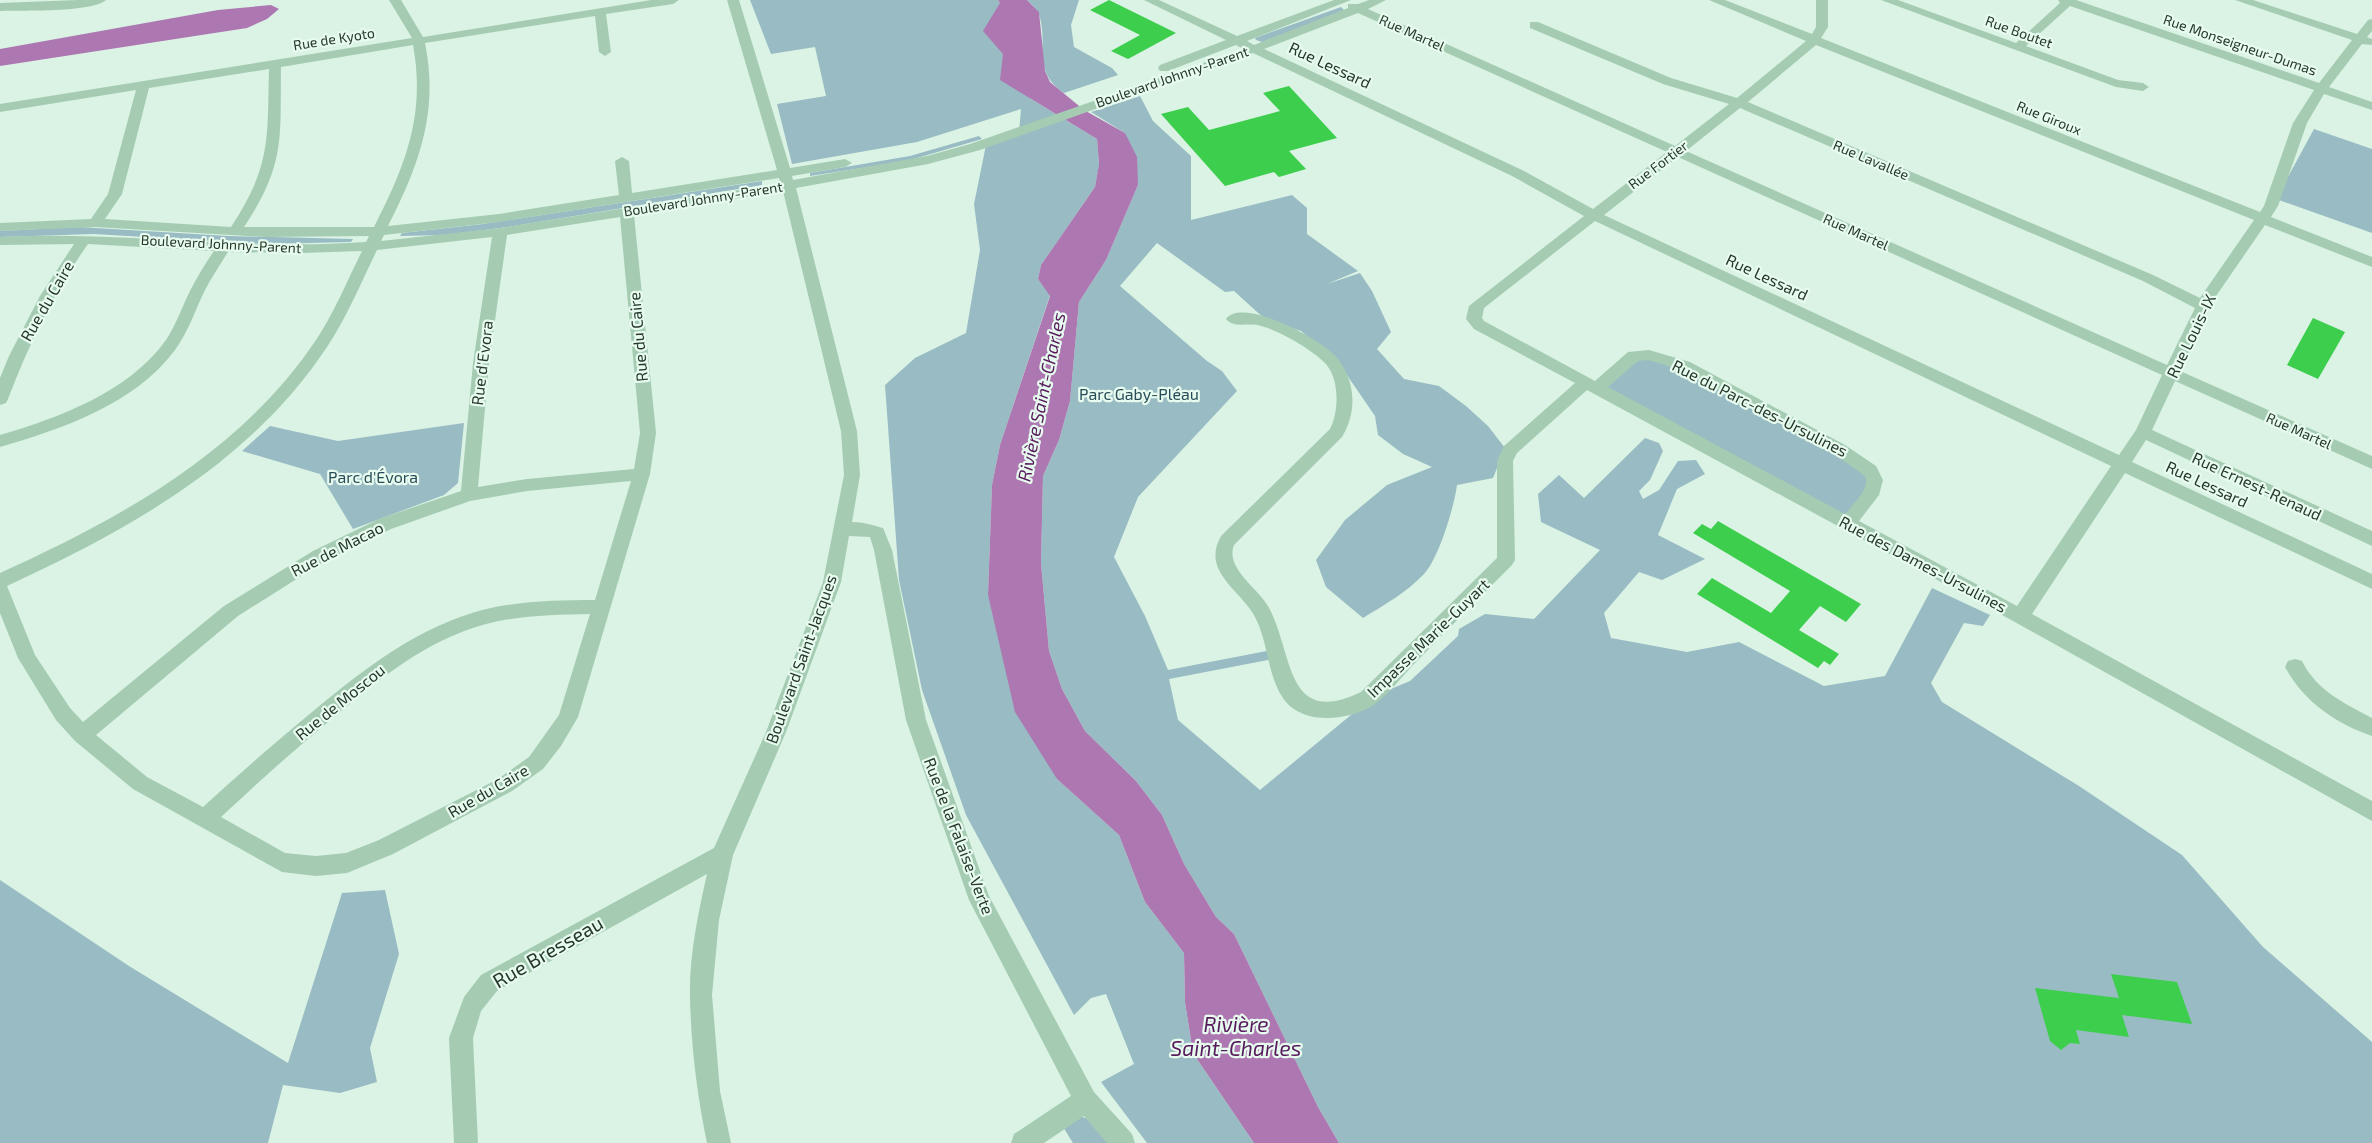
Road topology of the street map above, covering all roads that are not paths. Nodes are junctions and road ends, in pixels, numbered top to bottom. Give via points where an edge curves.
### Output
1 (100, 0) edge
2 (395, 0) edge
3 (673, 0) edge
4 (733, 0) edge
5 (1150, 0) edge
6 (1342, 0) edge
7 (1380, 0) edge
8 (1715, 0) edge
9 (1822, 0) edge
10 (1887, 0) edge
11 (2067, 0) edge
12 (2241, 0) edge
13 (0, 7) edge
14 (1359, 9) junction
15 (600, 12) junction
16 (2372, 23) edge
17 (1534, 25) dead end
18 (1814, 40) junction
19 (418, 41) junction
20 (1235, 41) junction
21 (2366, 41) edge
22 (2018, 47) junction
23 (1254, 49) junction
24 (605, 52) dead end
25 (275, 64) junction
26 (143, 86) junction
27 (2143, 87) dead end
28 (2321, 89) junction
29 (1739, 104) junction
30 (2372, 106) edge
31 (0, 108) edge
32 (971, 141) junction
33 (1676, 151) junction
34 (622, 161) dead end
35 (786, 179) junction
36 (626, 205) junction
37 (1593, 215) junction
38 (2264, 220) junction
39 (95, 223) junction
40 (0, 227) edge
41 (235, 231) junction
42 (500, 232) junction
43 (376, 238) junction
44 (85, 239) junction
45 (0, 241) edge
46 (222, 247) junction
47 (2372, 262) edge
48 (2204, 306) junction
49 (1234, 319) dead end
50 (1474, 319) joint
51 (2171, 375) junction
52 (1590, 386) junction
53 (0, 399) edge
54 (2143, 432) junction
55 (0, 441) edge
56 (2372, 463) edge
57 (2121, 464) junction
58 (642, 474) junction
59 (469, 495) junction
60 (1848, 523) junction
61 (843, 529) junction
62 (2372, 539) edge
63 (0, 581) edge
64 (2372, 582) edge
65 (0, 590) edge
66 (601, 607) junction
67 (2020, 616) junction
68 (2295, 667) dead end
69 (2372, 728) edge
70 (82, 735) junction
71 (2372, 812) edge
72 (205, 819) junction
73 (722, 855) junction
74 (1086, 1100) junction
75 (466, 1143) edge
76 (719, 1143) edge
77 (1023, 1143) edge
78 (1123, 1143) edge

1 - 13 street via 62,6
2 - 19 street
3 - 15 street, Rue de Kyoto
4 - 35 street, Boulevard Saint-Jacques
5 - 20 street, Rue Lessard
6 - 14 street, Rue Martel
6 - 20 street, Boulevard Johnny-Parent
7 - 14 street, Boulevard Johnny-Parent
8 - 18 street, Rue Giroux
9 - 18 street via 1822,27
10 - 22 street, Rue Boutet
11 - 22 street
11 - 28 street, Rue Monseigneur-Dumas
12 - 21 street
14 - 23 street, Boulevard Johnny-Parent
14 - 33 street, Rue Martel
15 - 19 street, Rue de Kyoto
15 - 24 street
16 - 21 street, Rue Louis-IX
17 - 29 street, Rue Lavallée via 1667,81
18 - 29 street, Rue Fortier
18 - 38 street, Rue Giroux
19 - 25 street, Rue de Kyoto
19 - 43 street via 424,106 417,144
20 - 23 street, Rue Lessard
20 - 32 street, Boulevard Johnny-Parent
21 - 28 street, Rue Louis-IX
22 - 27 street, Rue Boutet via 2116,83
23 - 32 street, Boulevard Johnny-Parent
23 - 37 street, Rue Lessard via 1517,173
25 - 26 street, Rue de Kyoto
25 - 41 street via 274,142 253,203
26 - 31 street, Rue de Kyoto
26 - 39 street via 115,194
28 - 30 street, Rue Monseigneur-Dumas
28 - 38 street, Rue Louis-IX via 2300,123
29 - 33 street, Rue Fortier
29 - 48 street, Rue Lavallée via 2148,278
32 - 35 street, Boulevard Johnny-Parent via 900,166
33 - 37 street, Rue Fortier
33 - 51 street, Rue Martel
34 - 36 street, Rue du Caire
35 - 36 street, Boulevard Johnny-Parent
35 - 61 street, Boulevard Saint-Jacques via 849,431 852,475
36 - 42 street, Boulevard Johnny-Parent
36 - 43 street, Boulevard Johnny-Parent via 499,218
36 - 58 street, Rue du Caire via 648,434
37 - 50 street, Rue Fortier via 1477,306
37 - 57 street, Rue Lessard
38 - 47 street, Rue Giroux
38 - 48 street, Rue Louis-IX
39 - 40 street, Boulevard Johnny-Parent
39 - 41 street, Boulevard Johnny-Parent
41 - 43 street, Boulevard Johnny-Parent
42 - 43 street, Boulevard Johnny-Parent
42 - 59 street, Rue d'Evora via 481,363
43 - 46 street, Boulevard Johnny-Parent via 315,248
43 - 63 street via 305,368 250,428 171,492 68,550
44 - 45 street, Boulevard Johnny-Parent
44 - 46 street, Boulevard Johnny-Parent
44 - 53 street, Rue du Caire via 46,297
46 - 55 street via 180,329 166,351 145,371 110,397 75,415
48 - 51 street, Rue Louis-IX
49 - 52 street, Impasse Marie-Guyart via 1262,320 1292,333 1331,360 1341,376 1343,420 1336,433 1221,550 1228,570 1266,619 1287,687 1298,701 1314,709 1335,710 1368,698 1506,560 1505,461 1510,450
50 - 52 street, Rue des Dames-Ursulines via 1490,332
51 - 54 street, Rue Louis-IX
51 - 56 street, Rue Martel
52 - 60 street, Rue des Dames-Ursulines
52 - 60 street, Rue du Parc-des-Ursulines via 1634,356 1664,359 1705,377 1848,453 1870,470 1875,480 1874,491
54 - 57 street, Rue Louis-IX
54 - 62 street, Rue Ernest-Renaud
57 - 64 street, Rue Lessard
57 - 67 street, Rue Louis-IX
58 - 59 street, Rue de Macao
58 - 66 street, Rue du Caire
59 - 70 street, Rue de Macao via 385,524 276,581 231,611
60 - 67 street, Rue des Dames-Ursulines
61 - 73 street, Boulevard Saint-Jacques via 832,582 808,650
61 - 74 street, Rue de la Falaise-Verte via 877,533 916,720 980,900
65 - 70 street, Rue du Caire via 27,658 63,714
66 - 72 street, Rue de Moscou via 527,611 476,620 426,639 365,679 255,771
66 - 72 street, Rue du Caire via 568,717 536,763 505,785 347,863 316,866 282,862
67 - 71 street, Rue des Dames-Ursulines
68 - 69 street via 2300,681 2314,695
70 - 72 street, Rue du Caire via 140,783
73 - 75 street, Rue Bresseau via 489,983 472,1005 461,1038
73 - 76 street, Boulevard Saint-Jacques via 708,920 701,995 708,1091
74 - 77 street
74 - 78 street, Rue de la Falaise-Verte

